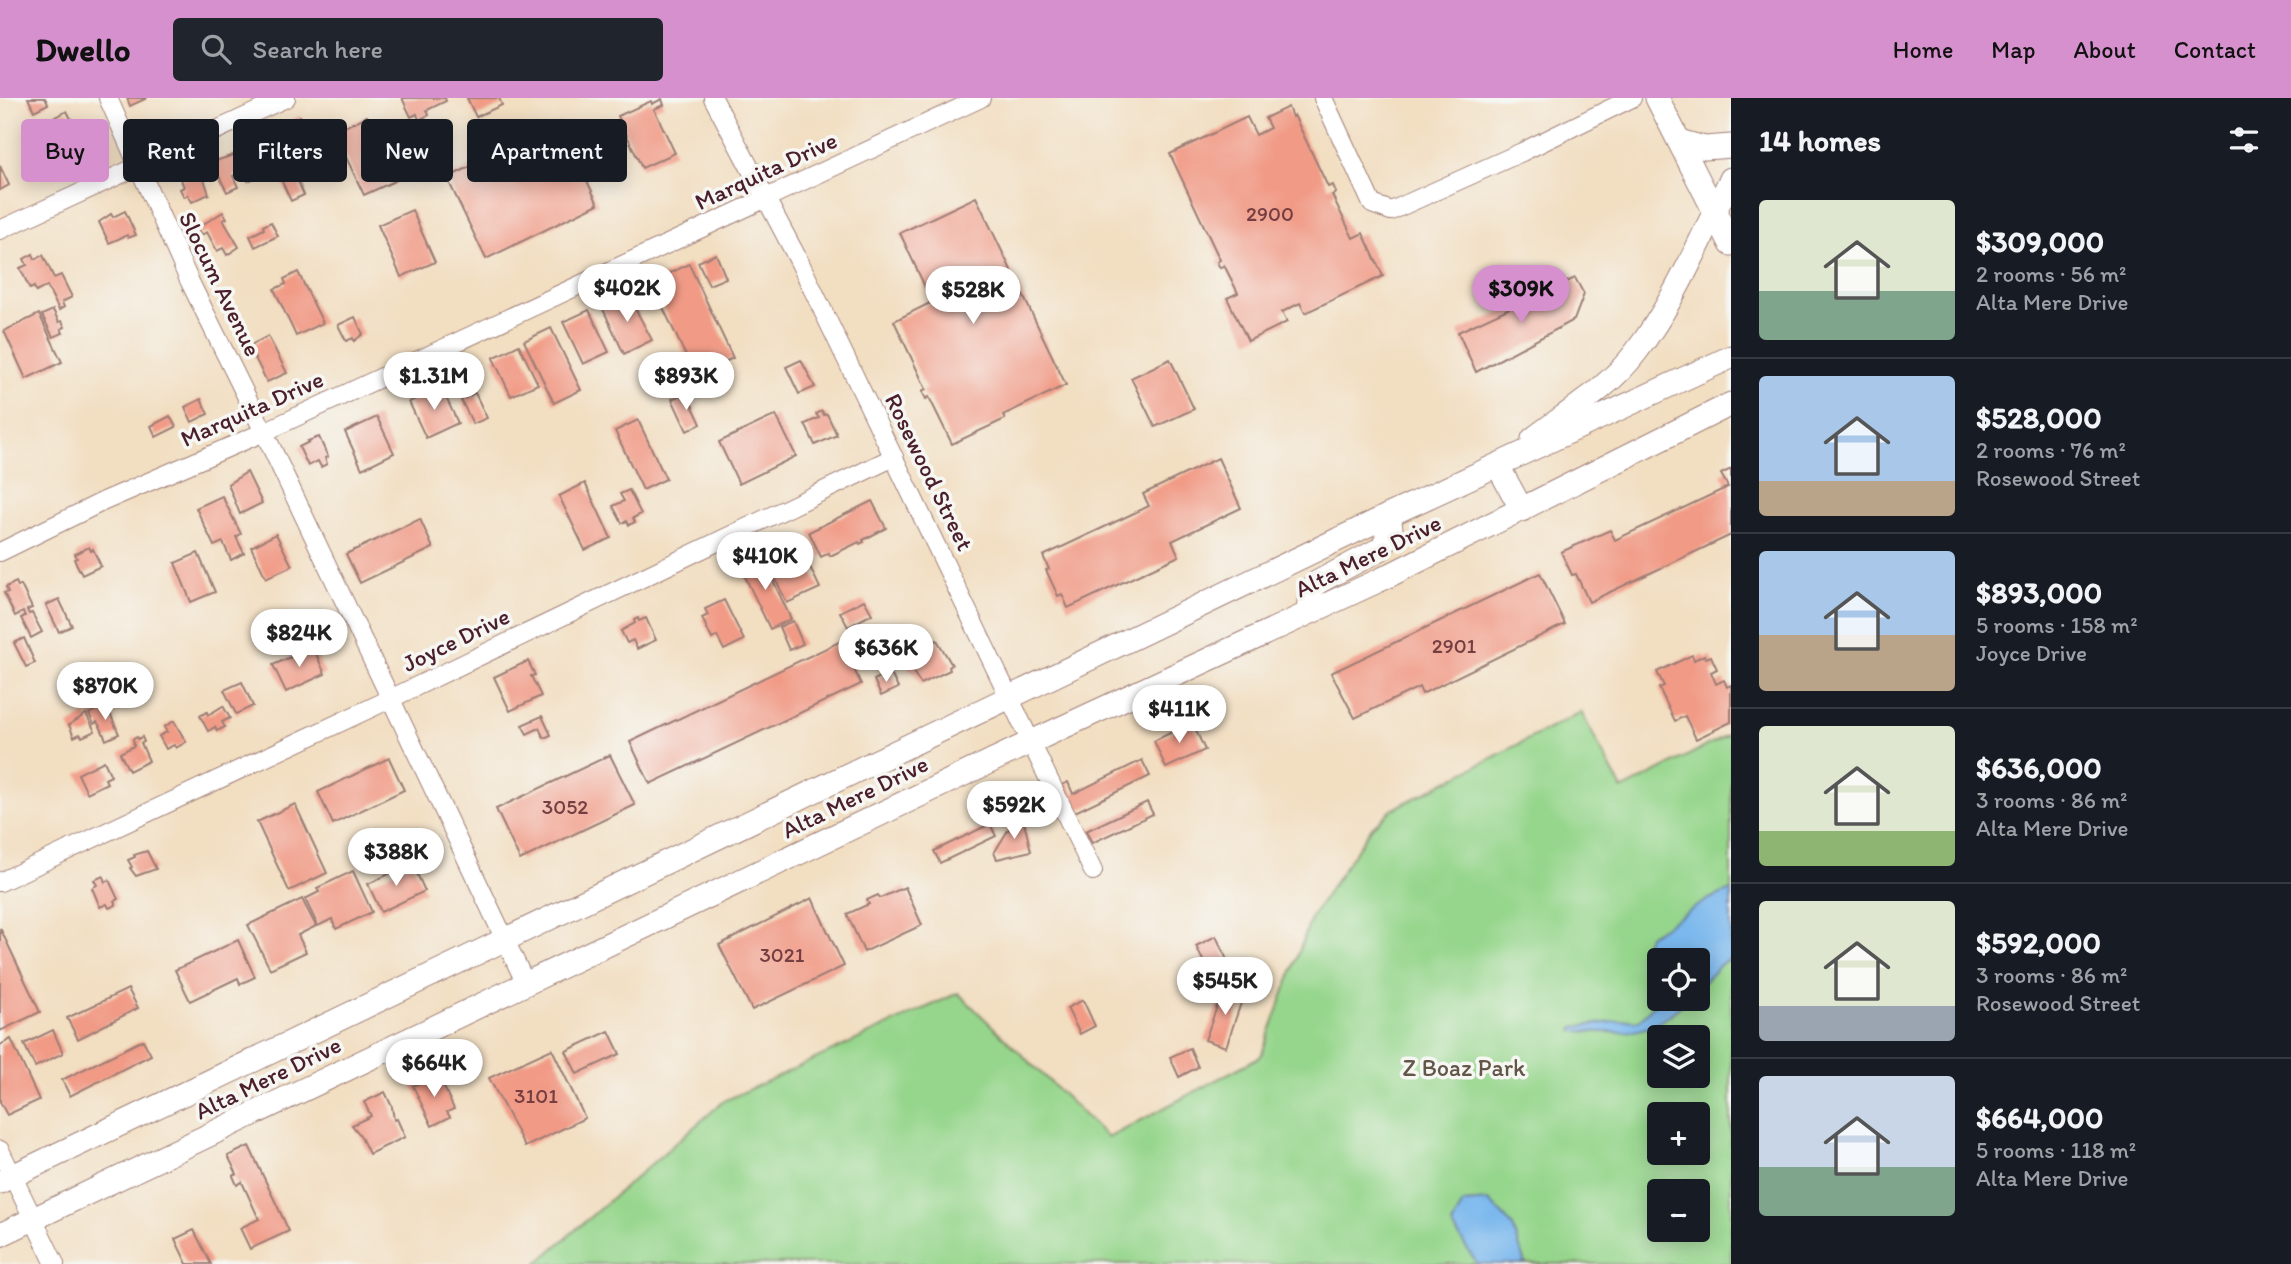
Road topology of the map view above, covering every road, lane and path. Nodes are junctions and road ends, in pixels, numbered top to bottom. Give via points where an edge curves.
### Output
1 (108, 98) edge
2 (286, 98) edge
3 (713, 98) edge
4 (981, 98) edge
5 (1323, 98) edge
6 (1632, 98) edge
7 (1657, 98) edge
8 (219, 129) edge
9 (123, 133) edge
10 (1679, 141) junction
11 (1731, 146) edge
12 (123, 173) edge
13 (1731, 178) edge
14 (144, 182) edge
15 (765, 198) junction
16 (1714, 211) junction
17 (0, 230) edge
18 (1731, 243) edge
19 (1731, 357) edge
20 (1731, 404) edge
21 (264, 432) junction
22 (894, 457) junction
23 (1498, 466) junction
24 (1522, 510) junction
25 (1389, 515) junction
26 (0, 552) edge
27 (1308, 613) junction
28 (1010, 698) junction
29 (390, 699) junction
30 (1031, 742) junction
31 (1093, 871) dead end
32 (0, 883) edge
33 (505, 940) junction
34 (526, 984) junction
35 (0, 1150) edge
36 (6, 1179) edge
37 (33, 1219) junction
38 (0, 1235) edge
39 (55, 1264) edge

1 - 9 street, Slocum Avenue
2 - 8 street
3 - 15 street, Rosewood Street
4 - 15 street, Marquita Drive
5 - 6 street via 1372,204 1391,211
7 - 10 main road
10 - 11 main road via 1704,148
10 - 16 main road
12 - 17 street
13 - 16 main road
14 - 21 street, Slocum Avenue
15 - 21 street, Marquita Drive
15 - 22 street, Rosewood Street
16 - 18 main road
16 - 23 main road via 1674,294 1635,353 1608,382
19 - 23 main road, Alta Mere Drive
20 - 24 main road, Alta Mere Drive
21 - 26 street, Marquita Drive
21 - 29 street, Slocum Avenue
22 - 28 street, Rosewood Street
22 - 29 street, Joyce Drive
23 - 24 main road
23 - 25 main road, Alta Mere Drive
24 - 27 main road, Alta Mere Drive
25 - 27 main road via 1391,529 1382,548 1318,582 1310,590
25 - 28 main road, Alta Mere Drive
27 - 30 main road, Alta Mere Drive
28 - 30 street, Rosewood Street
28 - 33 main road, Alta Mere Drive
29 - 32 street, Joyce Drive
29 - 33 street, Slocum Avenue
30 - 31 street, Rosewood Street
30 - 34 main road, Alta Mere Drive
33 - 34 street, Slocum Avenue
33 - 36 main road, Alta Mere Drive
34 - 37 main road, Alta Mere Drive
35 - 36 street
36 - 37 street
37 - 38 main road, Alta Mere Drive
37 - 39 street

